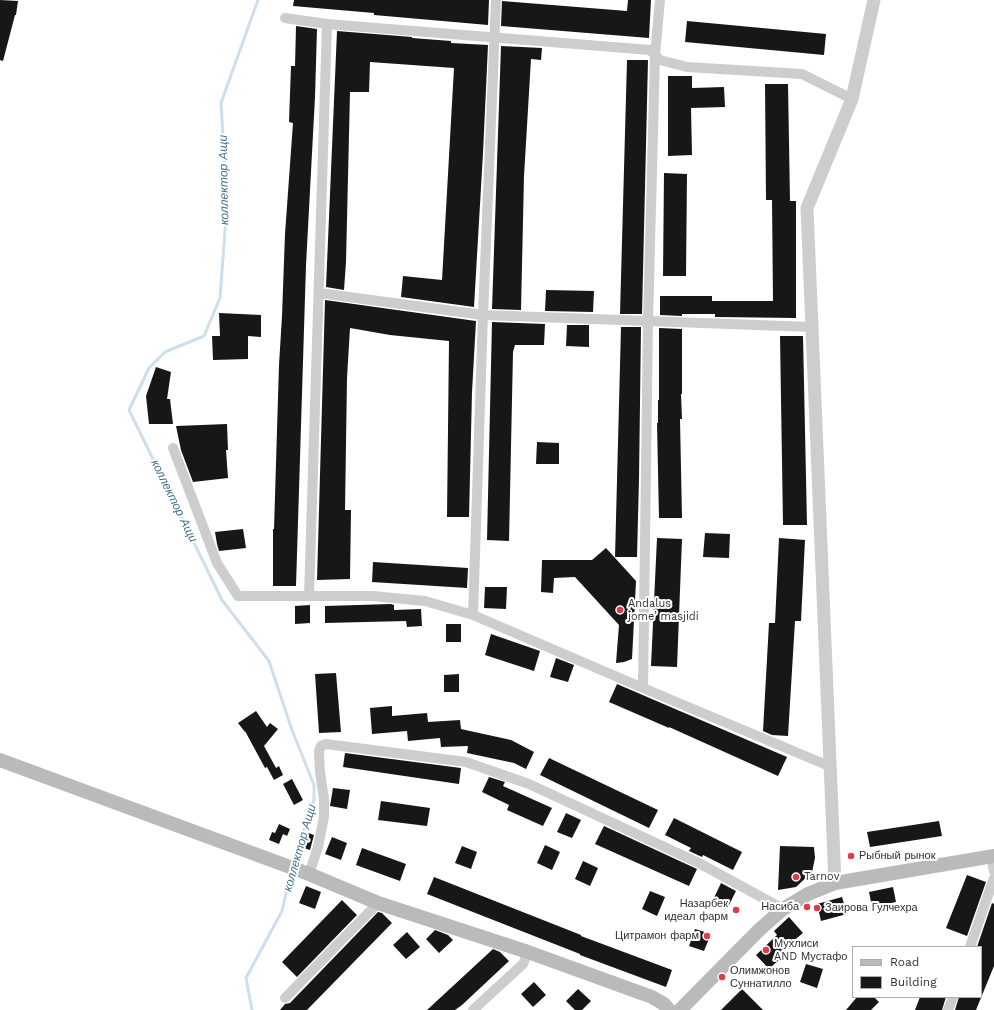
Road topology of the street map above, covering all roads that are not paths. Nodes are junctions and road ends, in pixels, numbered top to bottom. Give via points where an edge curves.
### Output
1 (496, 0) edge
2 (660, 0) edge
3 (874, 0) edge
4 (285, 18) dead end
5 (327, 24) junction
6 (493, 37) junction
7 (654, 55) junction
8 (852, 99) junction
9 (318, 293) junction
10 (483, 314) junction
11 (648, 321) junction
12 (812, 328) junction
13 (173, 448) dead end
14 (309, 596) junction
15 (472, 615) junction
16 (643, 688) junction
17 (0, 760) edge
18 (829, 766) junction
19 (993, 857) edge
20 (994, 871) edge
21 (305, 873) junction
22 (994, 878) edge
23 (835, 883) junction
24 (378, 903) junction
25 (783, 909) junction
26 (970, 946) edge
27 (528, 952) junction
28 (285, 998) dead end
29 (953, 998) edge
30 (473, 1010) edge
31 (669, 1010) edge
32 (680, 1010) edge
33 (948, 1010) edge

1 - 6 street
2 - 7 street
3 - 8 street
4 - 5 street
5 - 6 street
5 - 9 street
6 - 7 street via 650,50
6 - 10 street
7 - 8 street via 660,60 687,67 802,74
7 - 11 street
8 - 12 street via 807,208
9 - 10 street
9 - 14 street
10 - 11 street
10 - 15 street
11 - 12 street
11 - 16 street
12 - 18 street
13 - 14 street via 217,563 238,596
14 - 15 street via 373,596 424,601
15 - 16 street
16 - 18 street
17 - 21 main road
18 - 23 street
19 - 20 street
19 - 23 main road
21 - 24 main road
21 - 25 street via 318,847 324,817 319,751 321,746 326,744 466,762 529,784 699,863
22 - 26 street
23 - 25 main road via 808,894
24 - 27 main road
24 - 28 street
25 - 32 main road
27 - 30 street via 524,964
27 - 31 main road via 652,997
29 - 33 street

